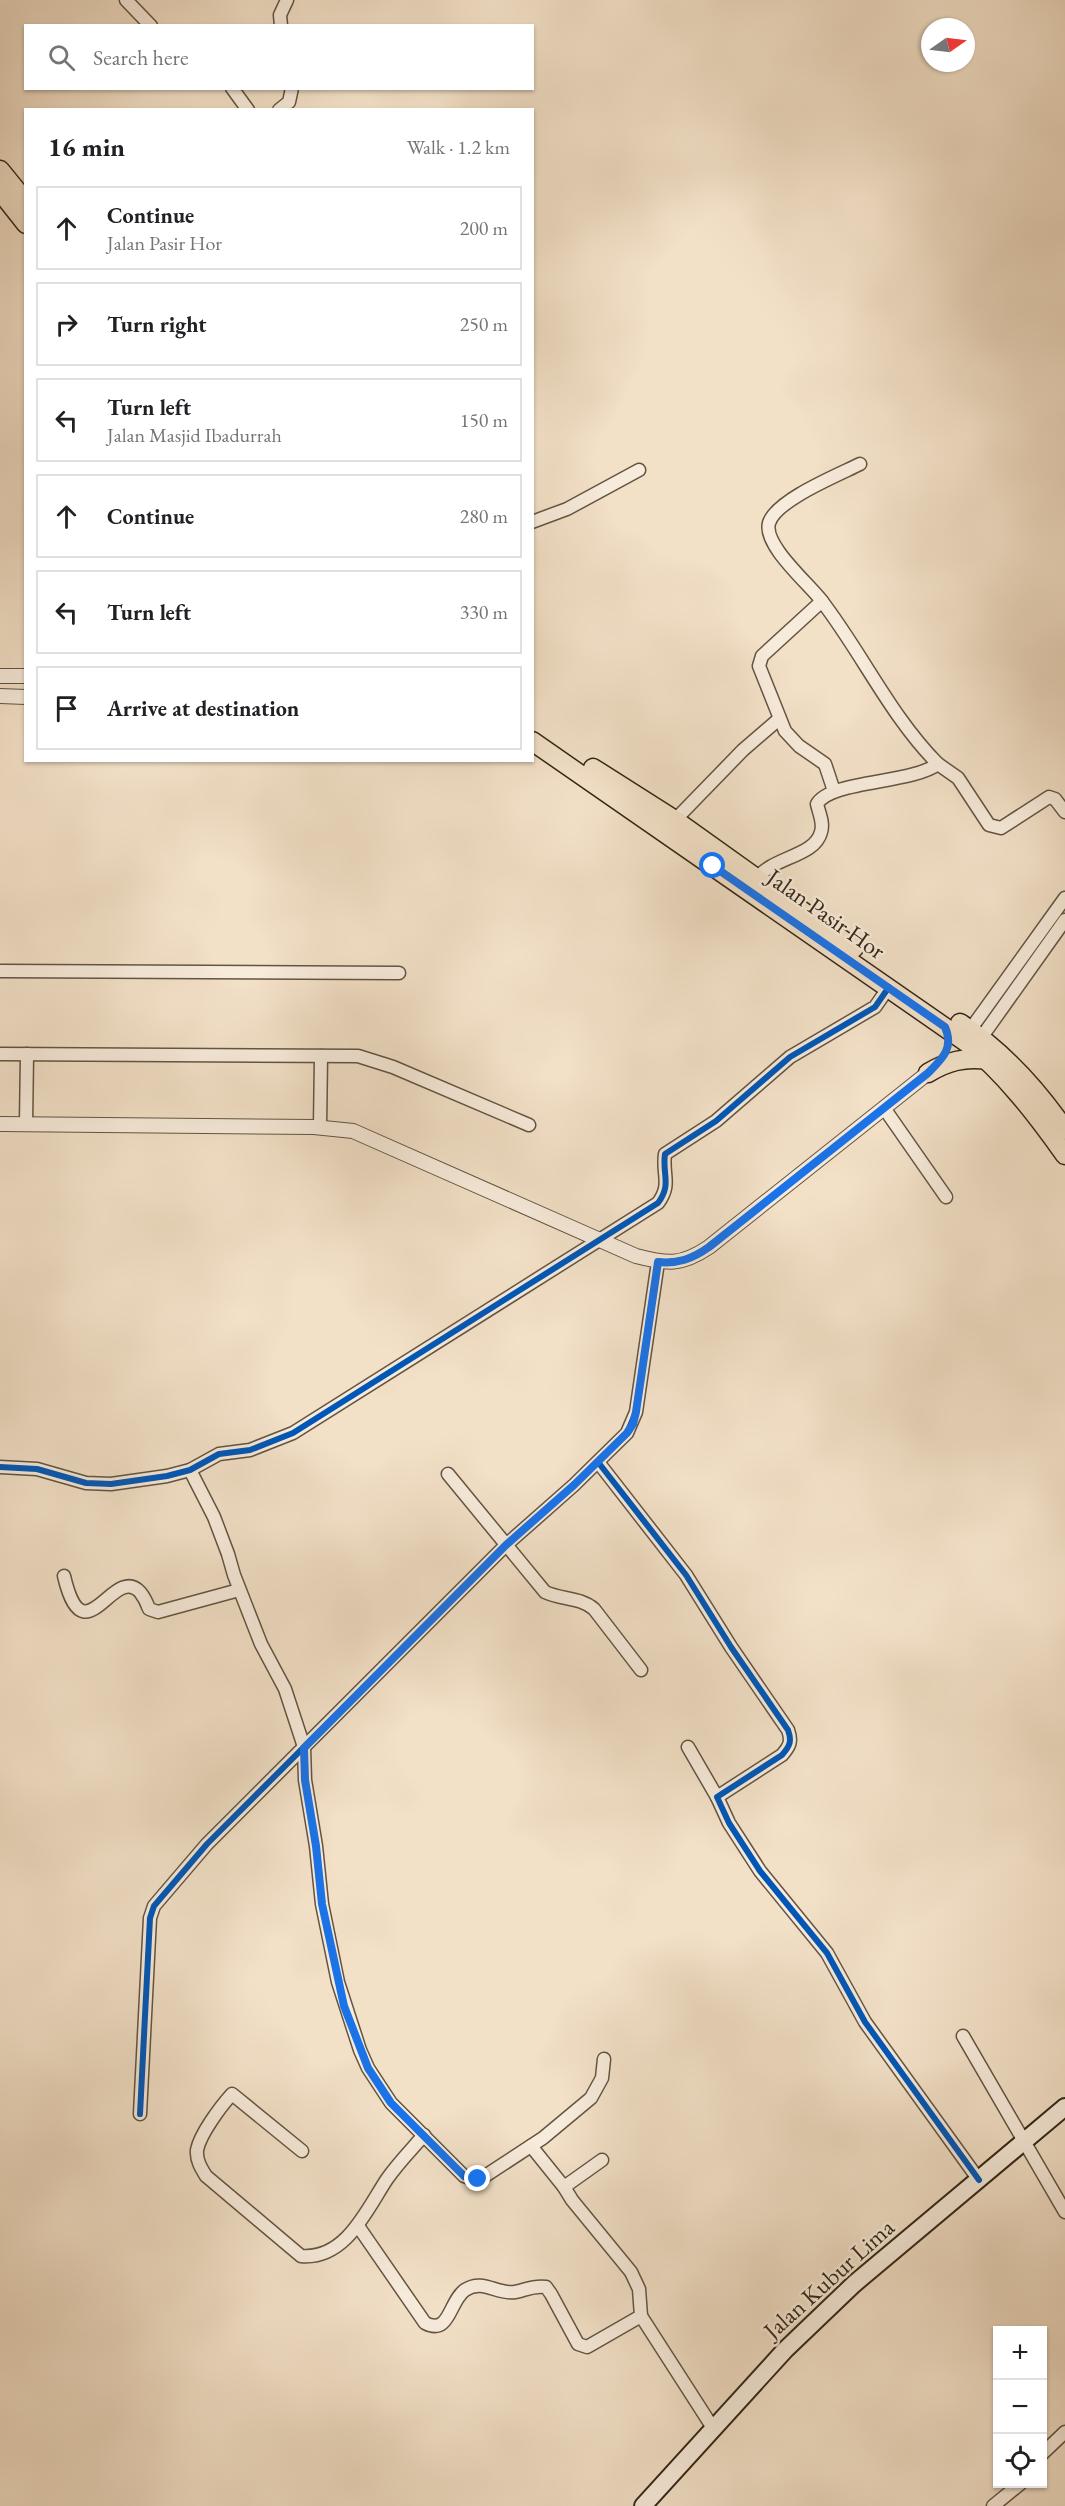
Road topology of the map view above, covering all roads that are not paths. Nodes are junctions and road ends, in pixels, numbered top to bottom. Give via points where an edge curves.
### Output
1 (287, 0) edge
2 (133, 2) edge
3 (150, 24) edge
4 (281, 24) edge
5 (233, 90) edge
6 (292, 90) edge
7 (247, 108) edge
8 (282, 108) edge
9 (0, 170) edge
10 (0, 191) edge
11 (24, 200) edge
12 (24, 221) edge
13 (860, 464) dead end
14 (639, 470) dead end
15 (534, 521) edge
16 (822, 601) junction
17 (0, 676) edge
18 (24, 676) edge
19 (0, 696) edge
20 (24, 697) edge
21 (778, 719) junction
22 (534, 727) edge
23 (534, 742) edge
24 (938, 764) junction
25 (834, 791) junction
26 (1065, 812) edge
27 (675, 820) junction
28 (756, 879) junction
29 (1065, 898) edge
30 (1065, 920) edge
31 (0, 971) edge
32 (399, 973) dead end
33 (889, 987) junction
34 (945, 1027) junction
35 (976, 1034) junction
36 (0, 1054) edge
37 (27, 1054) junction
38 (321, 1056) junction
39 (987, 1060) junction
40 (928, 1073) junction
41 (884, 1108) junction
42 (0, 1124) edge
43 (27, 1124) junction
44 (529, 1125) dead end
45 (320, 1127) junction
46 (1065, 1130) edge
47 (1065, 1155) edge
48 (946, 1197) dead end
49 (598, 1239) junction
50 (658, 1262) junction
51 (598, 1462) junction
52 (0, 1467) edge
53 (190, 1470) junction
54 (448, 1474) dead end
55 (506, 1545) junction
56 (64, 1576) dead end
57 (239, 1590) junction
58 (641, 1670) dead end
59 (688, 1747) dead end
60 (304, 1748) junction
61 (717, 1797) junction
62 (963, 2036) dead end
63 (604, 2059) dead end
64 (1065, 2107) edge
65 (140, 2114) dead end
66 (424, 2135) junction
67 (1026, 2142) junction
68 (531, 2146) junction
69 (302, 2151) dead end
70 (602, 2160) dead end
71 (979, 2180) junction
72 (564, 2187) junction
73 (1065, 2212) edge
74 (358, 2226) junction
75 (641, 2316) junction
76 (713, 2428) junction
77 (1065, 2432) edge
78 (1047, 2449) edge
79 (1015, 2488) edge
80 (996, 2505) edge
81 (643, 2506) edge

1 - 4 street via 280,15
2 - 3 street
5 - 7 street
6 - 8 street via 289,102
9 - 11 main road
10 - 12 main road
13 - 16 street via 791,500 777,510 769,524 769,539
14 - 15 street via 567,509
16 - 21 street via 760,661 760,672
16 - 24 street via 914,737
17 - 18 street
19 - 20 street
21 - 25 street via 799,746 825,764
21 - 27 street
22 - 27 main road, Jalan Pasir Hor
23 - 33 main road, Jalan Pasir Hor
24 - 25 street via 893,780
24 - 26 street via 958,778 994,827 1001,828 1049,797 1056,799
25 - 28 street via 821,797 817,804 822,831 818,840 766,869
27 - 28 main road, Jalan Pasir Hor
28 - 35 main road, Jalan Pasir Hor
29 - 35 street
30 - 35 street
31 - 32 street
33 - 34 main road, Jalan Pasir Hor
33 - 49 street via 875,1007 790,1057 716,1121 665,1154 667,1187 658,1203
34 - 39 main road, Jalan Pasir Hor
34 - 40 main road via 948,1049
35 - 46 main road, Jalan Pasir Hor via 1023,1078
36 - 37 street
37 - 38 street
37 - 43 street
38 - 44 street via 357,1056 393,1067
38 - 45 street
39 - 40 main road via 954,1060
39 - 47 main road, Jalan Pasir Hor via 1024,1100
40 - 41 street
41 - 48 street
41 - 50 street via 709,1247 686,1260
42 - 43 street
43 - 45 street
45 - 49 street via 353,1131
49 - 50 street
49 - 53 street via 293,1433 263,1447 219,1454
50 - 51 street via 633,1424
51 - 55 street
51 - 61 street via 686,1575 791,1738 782,1755
52 - 53 street via 51,1471 96,1485
53 - 57 street via 214,1517
54 - 55 street
55 - 58 street via 545,1592 590,1605
55 - 60 street
56 - 57 street via 69,1597 81,1612 128,1587 142,1593 149,1609 158,1612
57 - 60 street via 285,1689
59 - 61 street
60 - 65 street via 207,1844 154,1906 150,1918
60 - 66 street via 322,1904 344,2006 368,2068 391,2103
61 - 71 street via 760,1871 827,1953 865,2022
62 - 67 street
63 - 68 street via 602,2078 591,2098
64 - 67 main road, Jalan Kubur Lima
66 - 68 street via 471,2179 486,2176
66 - 74 street via 388,2178
67 - 71 main road, Jalan Kubur Lima
67 - 73 street
68 - 72 street
69 - 74 street via 232,2094 201,2139 197,2152 206,2176 301,2256 319,2256 329,2251
70 - 72 street
71 - 76 main road, Jalan Kubur Lima via 854,2284 785,2350
72 - 75 street via 631,2272 639,2289
74 - 75 street via 425,2323 432,2326 441,2326 459,2296 477,2286 514,2293 537,2285 546,2287 582,2347
75 - 76 street
76 - 81 main road, Jalan Kubur Lima
77 - 78 street
79 - 80 street

